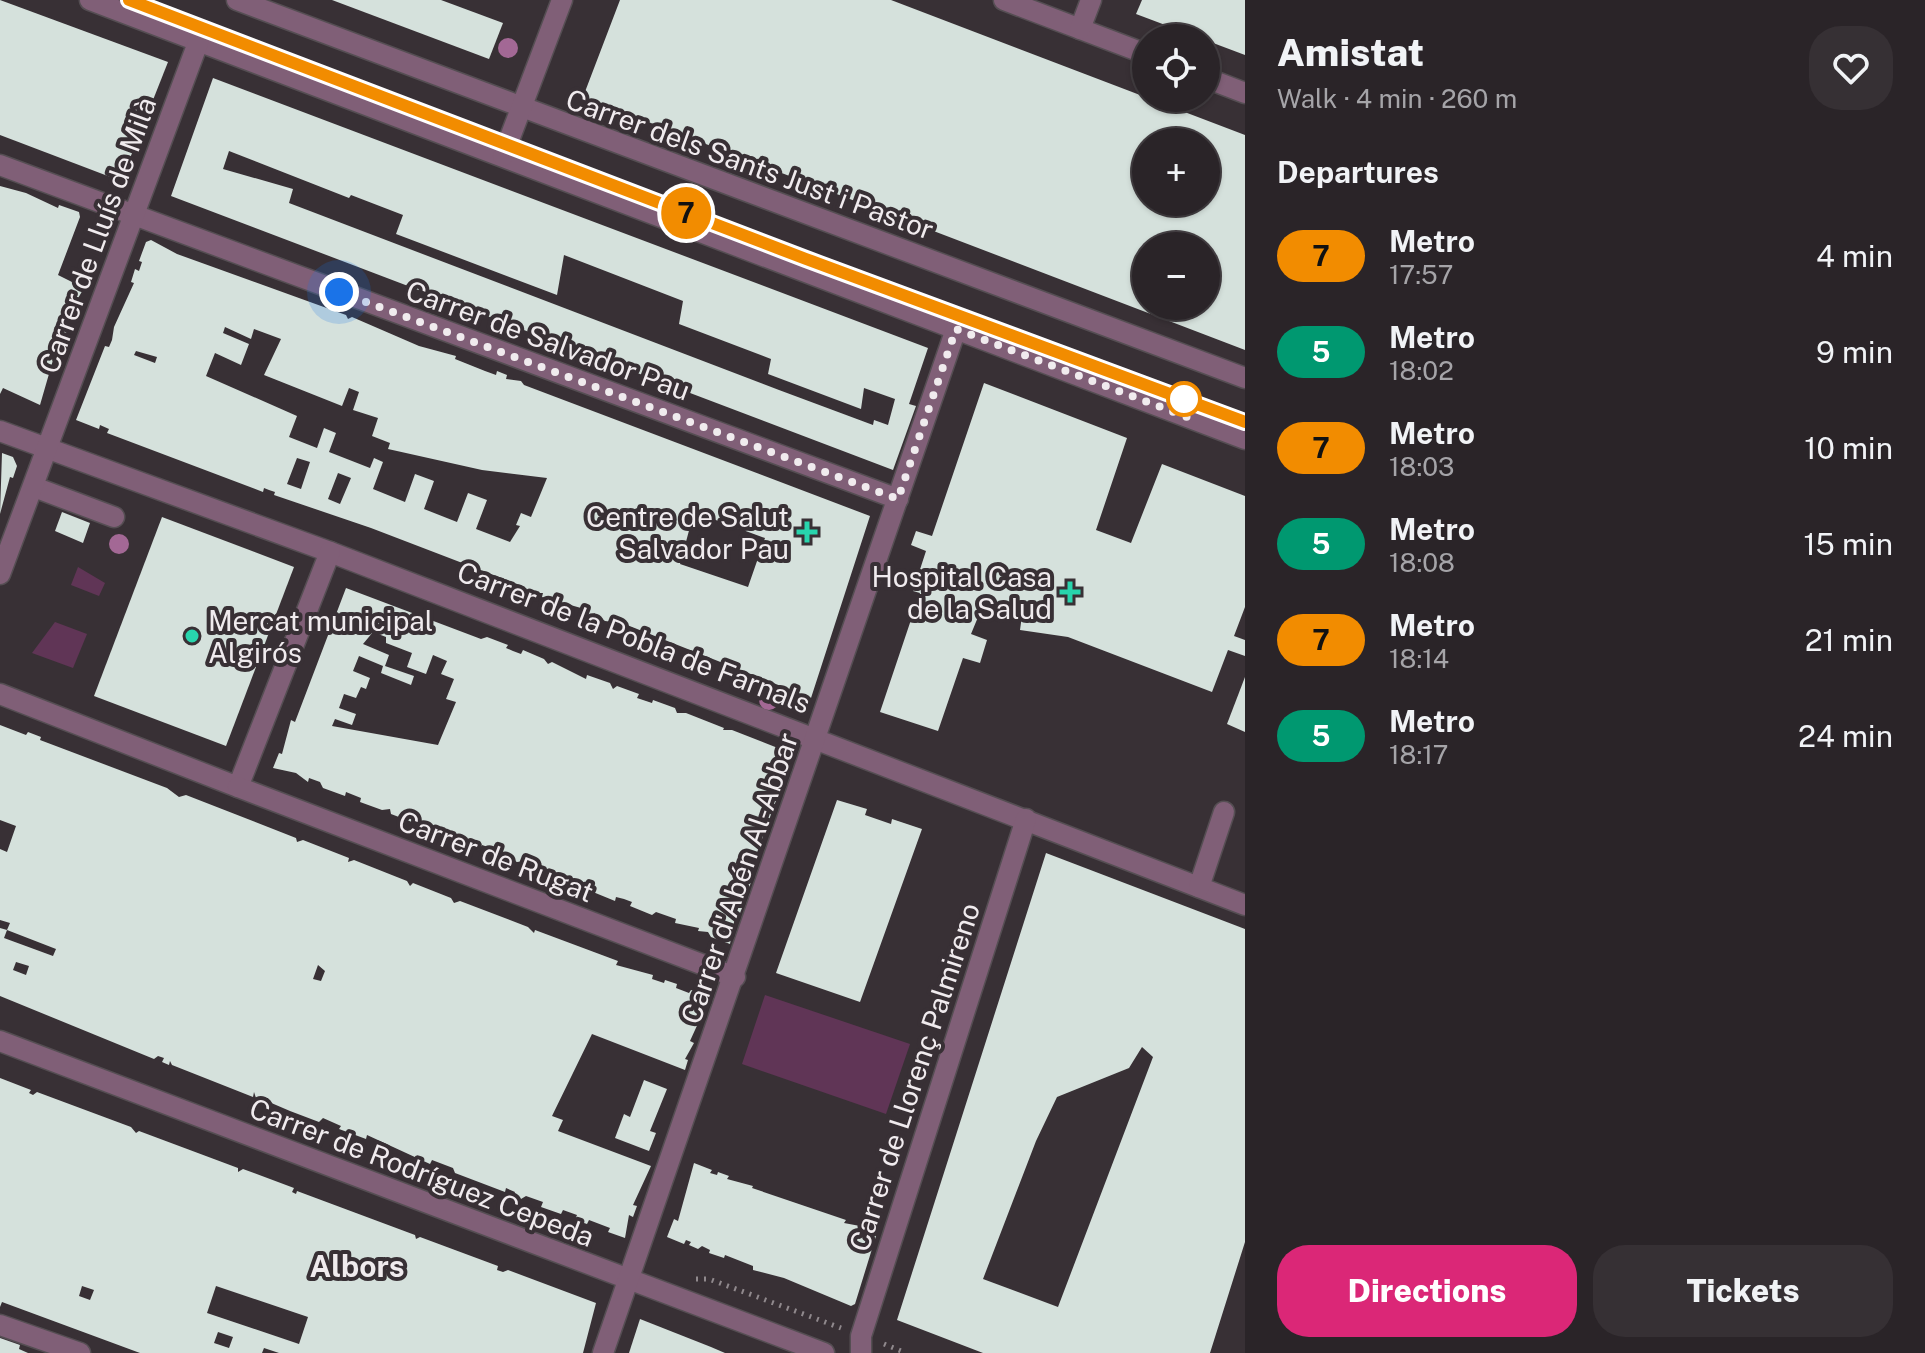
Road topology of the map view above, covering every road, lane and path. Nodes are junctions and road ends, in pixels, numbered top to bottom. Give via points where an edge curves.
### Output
1 (90, 0) edge
2 (237, 0) edge
3 (562, 0) edge
4 (1004, 0) edge
5 (1091, 0) edge
6 (1080, 29) junction
7 (199, 40) junction
8 (1132, 49) edge
9 (1220, 83) edge
10 (1245, 93) edge
11 (521, 108) junction
12 (503, 156) junction
13 (0, 165) edge
14 (133, 216) junction
15 (956, 329) junction
16 (1245, 378) edge
17 (0, 431) edge
18 (1245, 439) edge
19 (49, 449) junction
20 (34, 487) junction
21 (898, 499) junction
22 (114, 517) dead end
23 (330, 552) junction
24 (0, 574) edge
25 (0, 694) edge
26 (817, 737) junction
27 (238, 787) junction
28 (1224, 812) dead end
29 (1026, 819) junction
30 (1199, 887) junction
31 (1245, 905) edge
32 (735, 977) junction
33 (0, 1041) edge
34 (627, 1280) junction
35 (0, 1325) edge
36 (80, 1353) edge
37 (603, 1353) edge
38 (824, 1353) edge
39 (861, 1353) edge

1 - 7 street
2 - 11 street, Carrer dels Sants Just i Pastor
3 - 11 street
4 - 6 street
5 - 6 street
6 - 8 street
7 - 12 street
7 - 14 street, Carrer de Lluís de Milà
9 - 10 street
11 - 12 street
11 - 16 street, Carrer dels Sants Just i Pastor
12 - 15 street
13 - 14 street, Carrer de Salvador Pau
14 - 19 street, Carrer de Lluís de Milà
14 - 21 street, Carrer de Salvador Pau
15 - 18 street
15 - 21 street, Carrer d'Abén Al-Abbar
17 - 19 street, Carrer de la Pobla de Farnals
19 - 20 street, Carrer de Lluís de Milà
19 - 23 street, Carrer de la Pobla de Farnals
20 - 22 street
20 - 24 street, Carrer de Lluís de Milà
21 - 26 street, Carrer d'Abén Al-Abbar
23 - 26 street, Carrer de la Pobla de Farnals
23 - 27 street
25 - 27 street, Carrer de Rugat
26 - 29 street, Carrer de la Pobla de Farnals
26 - 32 street, Carrer d'Abén Al-Abbar
27 - 32 street, Carrer de Rugat
28 - 30 street
29 - 30 street, Carrer de la Pobla de Farnals
29 - 39 street, Carrer de Llorenç Palmireno via 861,1336
30 - 31 street, Carrer de la Pobla de Farnals
32 - 34 street, Carrer d'Abén Al-Abbar
33 - 34 street, Carrer de Rodríguez Cepeda
34 - 37 street, Carrer d'Abén Al-Abbar
34 - 38 street, Carrer de Rodríguez Cepeda
35 - 36 street

